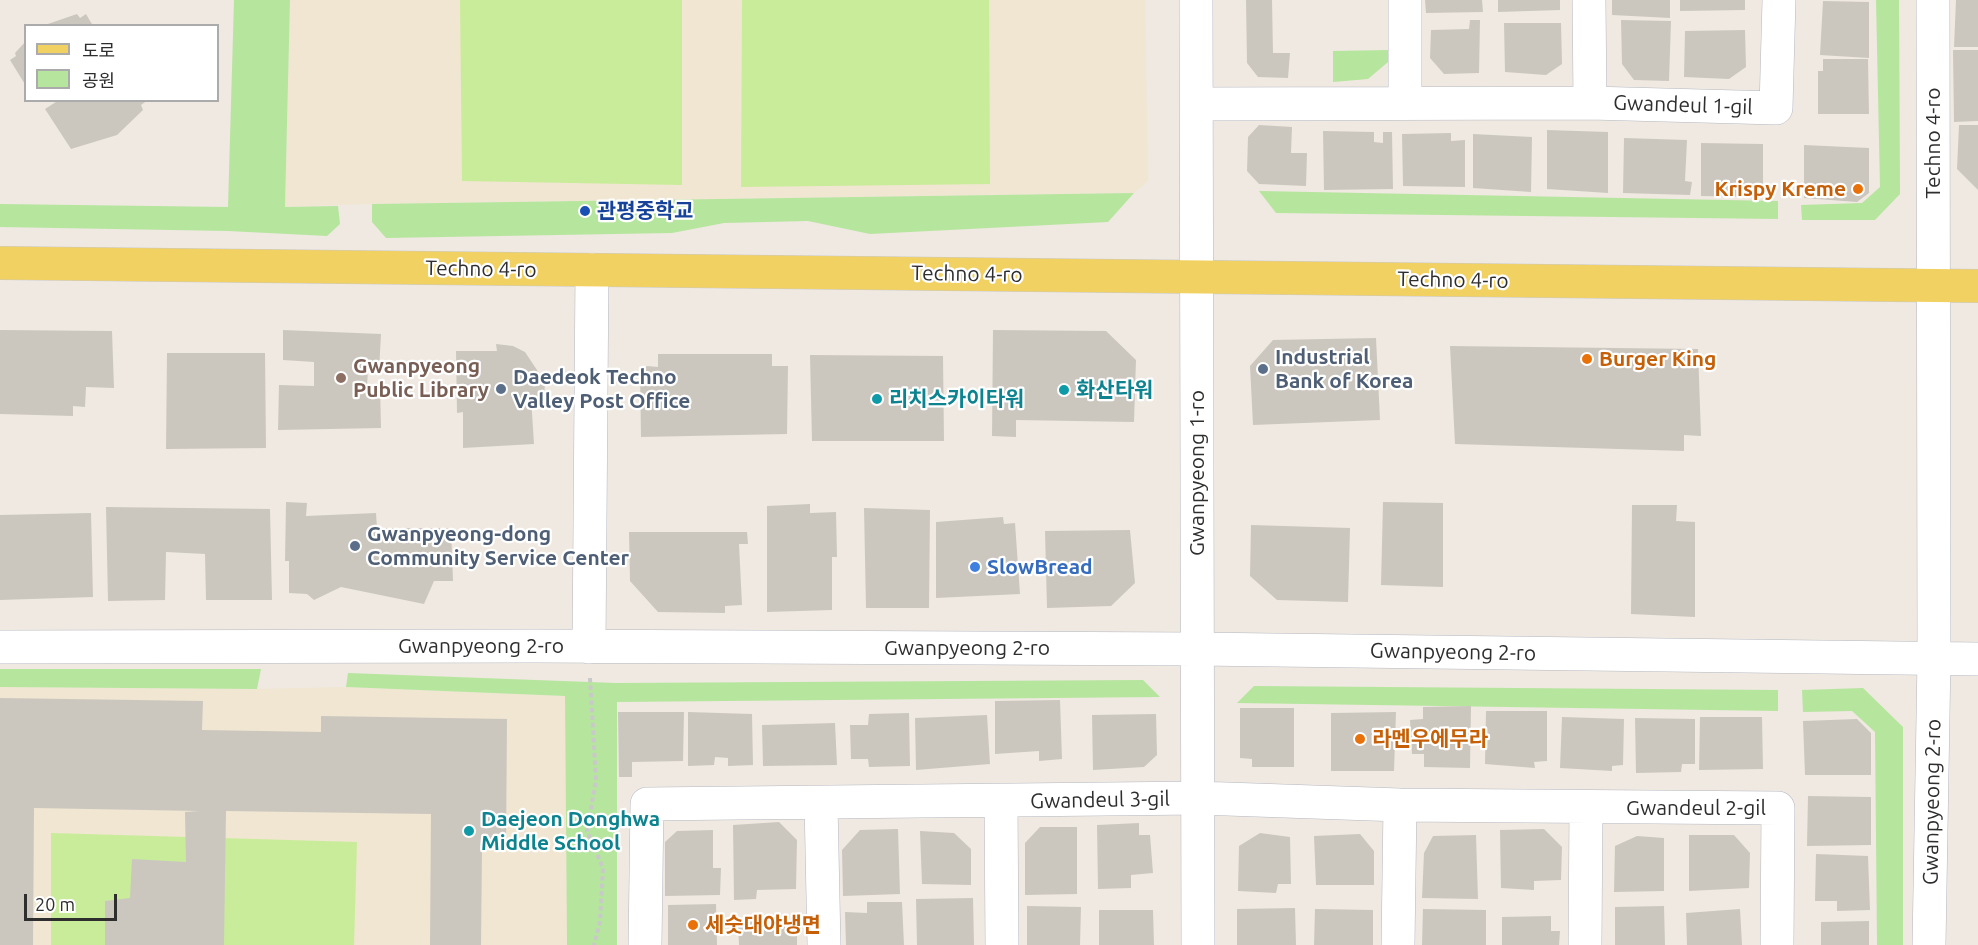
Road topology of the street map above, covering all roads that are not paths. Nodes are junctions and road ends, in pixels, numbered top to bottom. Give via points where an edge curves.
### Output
1 (1197, 0) edge
2 (1405, 0) edge
3 (1589, 0) edge
4 (1779, 0) edge
5 (1933, 0) edge
6 (1405, 103) junction
7 (1590, 103) junction
8 (1197, 104) junction
9 (0, 263) edge
10 (592, 270) junction
11 (1197, 277) junction
12 (1933, 286) junction
13 (1978, 286) edge
14 (588, 646) junction
15 (0, 647) edge
16 (1197, 649) junction
17 (1934, 659) junction
18 (1978, 659) edge
19 (1198, 798) junction
20 (1001, 801) junction
21 (821, 802) junction
22 (1400, 805) junction
23 (1586, 807) junction
24 (645, 945) edge
25 (824, 945) edge
26 (1002, 945) edge
27 (1198, 945) edge
28 (1398, 945) edge
29 (1585, 945) edge
30 (1777, 945) edge
31 (1929, 945) edge

1 - 8 street, Gwanpyeong 1-ro
2 - 6 street
3 - 7 street, Gwandeul 1-gil
4 - 7 street, Gwandeul 1-gil via 1776,108
5 - 12 street, Techno 4-ro
6 - 7 street, Gwandeul 1-gil
6 - 8 street, Gwandeul 1-gil
8 - 11 street, Gwanpyeong 1-ro
9 - 10 main road, Techno 4-ro
10 - 11 main road, Techno 4-ro
10 - 14 street
11 - 12 main road, Techno 4-ro
11 - 16 street, Gwanpyeong 1-ro
12 - 13 main road, Techno 4-ro
12 - 17 street
14 - 15 street, Gwanpyeong 2-ro
14 - 16 street, Gwanpyeong 2-ro
16 - 17 street, Gwanpyeong 2-ro
16 - 19 street, Gwanpyeong 1-ro
17 - 18 street, Gwanpyeong 2-ro
17 - 31 street, Gwanpyeong 2-ro
19 - 20 street, Gwandeul 3-gil
19 - 22 street, Gwandeul 2-gil
19 - 27 street, Gwanpyeong 1-ro
20 - 21 street, Gwandeul 3-gil
20 - 26 street, Gwandeul 3-gil
21 - 24 street, Gwandeul 3-gil via 647,804
21 - 25 street
22 - 23 street, Gwandeul 2-gil
22 - 28 street
23 - 29 street
23 - 30 street, Gwandeul 2-gil via 1778,808

